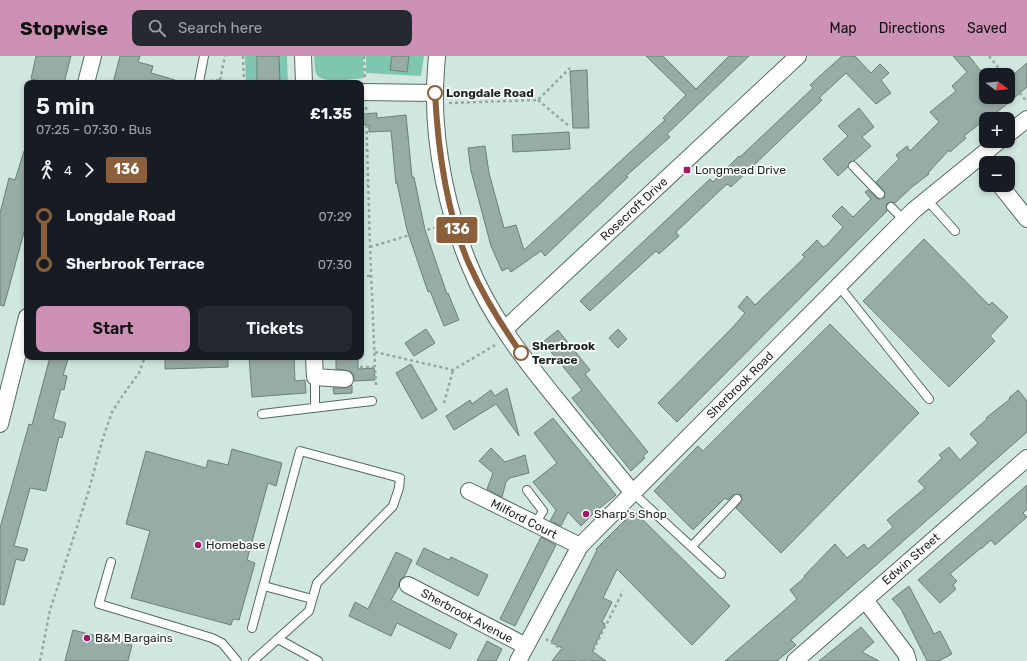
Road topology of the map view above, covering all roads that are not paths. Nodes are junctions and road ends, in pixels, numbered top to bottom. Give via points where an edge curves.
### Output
1 (93, 56) edge
2 (204, 56) edge
3 (303, 56) edge
4 (437, 56) edge
5 (798, 56) edge
6 (87, 80) edge
7 (199, 80) edge
8 (304, 80) edge
9 (364, 92) edge
10 (435, 98) junction
11 (1027, 119) edge
12 (1015, 128) edge
13 (994, 148) edge
14 (987, 156) edge
15 (979, 165) edge
16 (853, 166) dead end
17 (1006, 192) edge
18 (880, 194) dead end
19 (926, 200) junction
20 (891, 207) dead end
21 (1027, 219) edge
22 (904, 220) junction
23 (955, 231) dead end
24 (839, 286) junction
25 (24, 329) edge
26 (507, 333) junction
27 (314, 360) edge
28 (315, 377) junction
29 (345, 379) dead end
30 (929, 398) dead end
31 (372, 401) dead end
32 (315, 408) junction
33 (262, 414) dead end
34 (0, 424) edge
35 (1027, 458) edge
36 (526, 490) dead end
37 (469, 491) dead end
38 (633, 493) junction
39 (737, 499) dead end
40 (535, 524) junction
41 (580, 546) junction
42 (692, 546) junction
43 (111, 562) dead end
44 (721, 574) dead end
45 (408, 585) dead end
46 (264, 586) junction
47 (312, 599) junction
48 (865, 600) junction
49 (252, 628) dead end
50 (278, 639) junction
51 (526, 646) junction
52 (237, 661) edge
53 (253, 661) edge
54 (318, 661) edge
55 (518, 661) edge
56 (795, 661) edge
57 (908, 661) edge

1 - 6 street
2 - 7 lane
3 - 8 street
4 - 10 street
5 - 26 street, Rosecroft Drive
9 - 10 street
10 - 26 street via 439,149 454,222 469,265
11 - 12 street
13 - 14 street, Sherbrook Road
15 - 19 street, Sherbrook Road
16 - 18 lane
17 - 21 street
19 - 22 street, Sherbrook Road
19 - 23 lane
20 - 22 lane
22 - 24 street, Sherbrook Road
24 - 30 lane
24 - 38 street, Sherbrook Road
25 - 34 street
26 - 38 street via 529,365
27 - 28 street
28 - 29 street
28 - 32 lane
31 - 32 lane
32 - 33 lane
35 - 48 street, Edwin Street
36 - 40 lane via 543,511
37 - 40 street, Milford Court
38 - 41 street, Sherbrook Road
38 - 42 lane
39 - 42 lane
40 - 41 street, Milford Court
41 - 51 street, Sherbrook Road
42 - 44 lane
43 - 52 lane via 100,604 212,638 222,644
45 - 51 street, Sherbrook Avenue
46 - 47 lane
46 - 47 lane via 300,451 400,478 393,506 317,583
46 - 49 lane
47 - 50 lane via 309,611
48 - 56 street, Edwin Street
48 - 57 street via 906,654
50 - 53 lane
50 - 54 lane
51 - 55 street, Sherbrook Road

